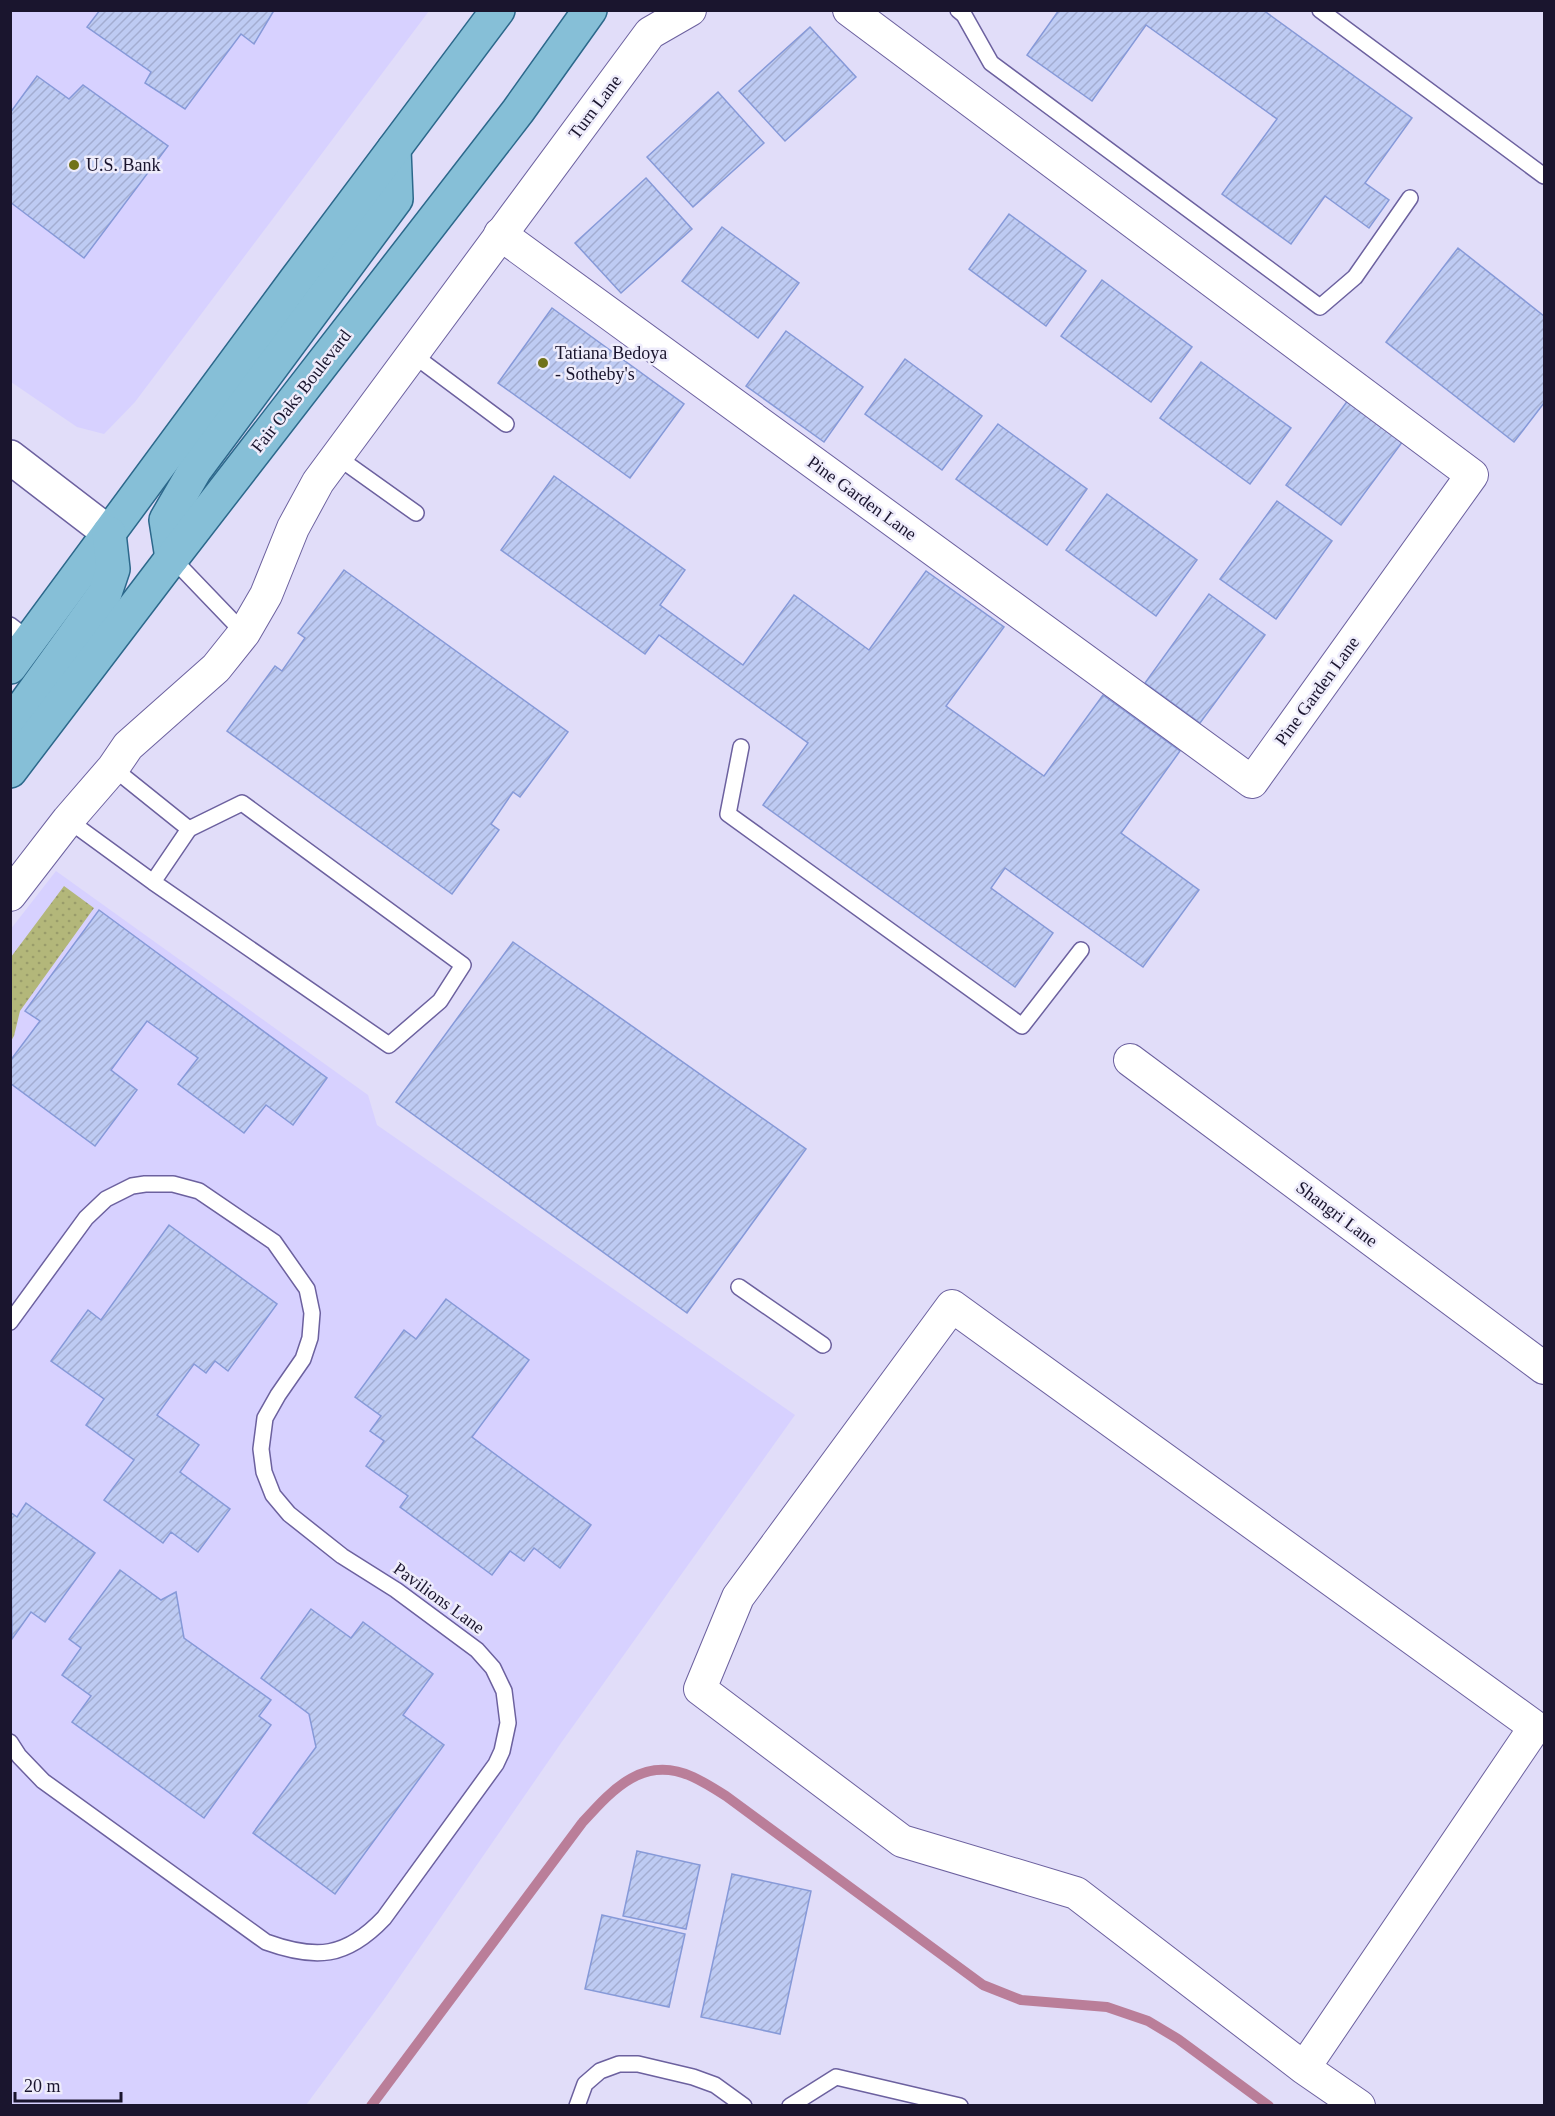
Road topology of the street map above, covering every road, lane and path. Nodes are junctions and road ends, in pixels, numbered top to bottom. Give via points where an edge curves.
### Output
1 (498, 10) edge
2 (590, 10) edge
3 (690, 10) edge
4 (849, 10) edge
5 (958, 10) edge
6 (1320, 10) edge
7 (394, 149) junction
8 (1545, 176) edge
9 (1410, 198) dead end
10 (506, 226) junction
11 (412, 354) junction
12 (506, 423) dead end
13 (336, 456) junction
14 (11, 459) edge
15 (416, 513) dead end
16 (109, 533) junction
17 (172, 558) junction
18 (21, 633) edge
19 (244, 633) junction
20 (10, 667) edge
21 (10, 725) edge
22 (741, 747) dead end
23 (113, 768) junction
24 (10, 771) edge
25 (68, 820) junction
26 (189, 829) junction
27 (153, 882) junction
28 (10, 895) edge
29 (1081, 950) dead end
30 (1130, 1060) dead end
31 (739, 1287) dead end
32 (10, 1322) edge
33 (823, 1345) dead end
34 (1545, 1368) edge
35 (10, 1742) edge
36 (15, 1762) edge
37 (1305, 2068) junction
38 (577, 2106) edge
39 (744, 2106) edge
40 (790, 2106) edge
41 (960, 2106) edge
42 (1359, 2106) edge

1 - 7 main road
2 - 17 main road, Fair Oaks Boulevard via 511,120
3 - 10 street, Turn Lane via 650,33
4 - 10 street, Pine Garden Lane via 1472,475 1252,782
5 - 9 lane via 991,63 1320,307 1355,277
6 - 8 lane
7 - 16 main road
7 - 17 main road via 396,199 195,470 166,520
10 - 11 street
11 - 12 lane
11 - 13 street
13 - 15 lane
13 - 19 street via 293,528 266,595
14 - 16 street
16 - 18 main road
16 - 21 main road via 113,569 105,593
17 - 19 lane
17 - 24 main road, Fair Oaks Boulevard
18 - 20 main road
19 - 23 street via 216,668 128,746
22 - 29 lane via 728,814 1022,1026
23 - 25 street
23 - 26 lane
25 - 27 lane
25 - 28 street
26 - 27 lane
26 - 27 lane via 242,803 463,965 440,1001 389,1045
30 - 34 street, Shangri Lane
31 - 33 lane
32 - 36 lane, Pavilions Lane via 86,1218 106,1199 132,1186 173,1184 199,1191 273,1242 307,1288 312,1313 303,1359 266,1418 261,1449 264,1472 273,1494 289,1514 342,1556 477,1650 494,1668 504,1691 508,1723 496,1764 384,1918 346,1947 319,1954 295,1952 266,1942
35 - 36 lane, Pavilions Lane
37 - 37 street via 1076,1893 902,1840 700,1689 738,1597 952,1306 1535,1727
37 - 42 street
38 - 39 lane via 585,2084 600,2071 619,2064 638,2064 715,2085
40 - 41 lane via 836,2078

